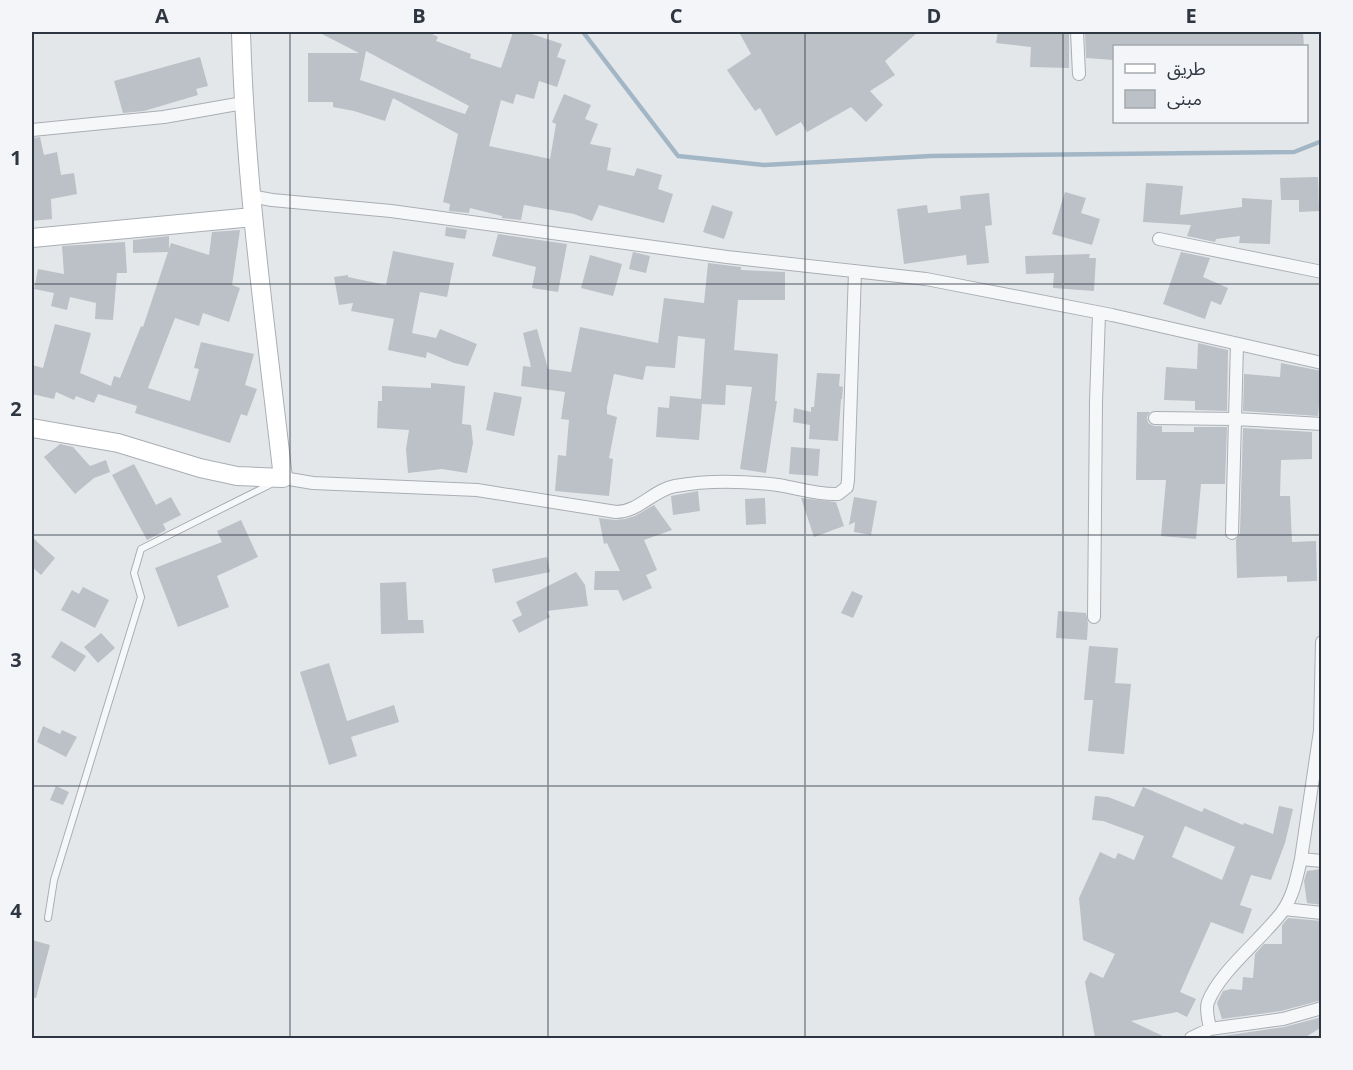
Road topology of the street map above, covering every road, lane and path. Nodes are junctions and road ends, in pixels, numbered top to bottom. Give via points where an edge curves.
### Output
1 (241, 32) edge
2 (1077, 32) edge
3 (1079, 74) dead end
4 (243, 103) junction
5 (32, 130) edge
6 (251, 196) junction
7 (253, 217) junction
8 (32, 238) edge
9 (1159, 239) dead end
10 (855, 271) junction
11 (1322, 272) edge
12 (1100, 313) junction
13 (1237, 344) junction
14 (1322, 363) edge
15 (1155, 418) dead end
16 (1236, 419) junction
17 (1322, 424) edge
18 (32, 428) edge
19 (283, 478) junction
20 (1232, 533) dead end
21 (1094, 617) dead end
22 (1322, 642) edge
23 (1301, 860) junction
24 (1322, 861) edge
25 (1284, 909) junction
26 (1322, 913) edge
27 (48, 918) dead end
28 (1322, 1008) edge
29 (1210, 1029) junction
30 (1191, 1038) edge

1 - 4 main road
2 - 3 street
4 - 5 street via 164,117
4 - 6 main road
6 - 7 main road
6 - 10 street
7 - 8 main road
7 - 19 main road
9 - 11 street
10 - 12 street via 926,279
10 - 19 street via 848,480 838,494 722,482 674,486 627,512 616,512 477,490 313,483
12 - 13 street
12 - 21 street
13 - 14 street
13 - 16 street
15 - 16 street
16 - 17 street
16 - 20 street
18 - 19 main road via 118,443 237,476
19 - 27 lane via 141,549 134,573 141,597 57,869
22 - 23 street via 1320,731
23 - 24 street
23 - 25 street
25 - 26 street
25 - 29 street via 1213,993 1207,1010
28 - 29 street via 1283,1019
29 - 30 street

